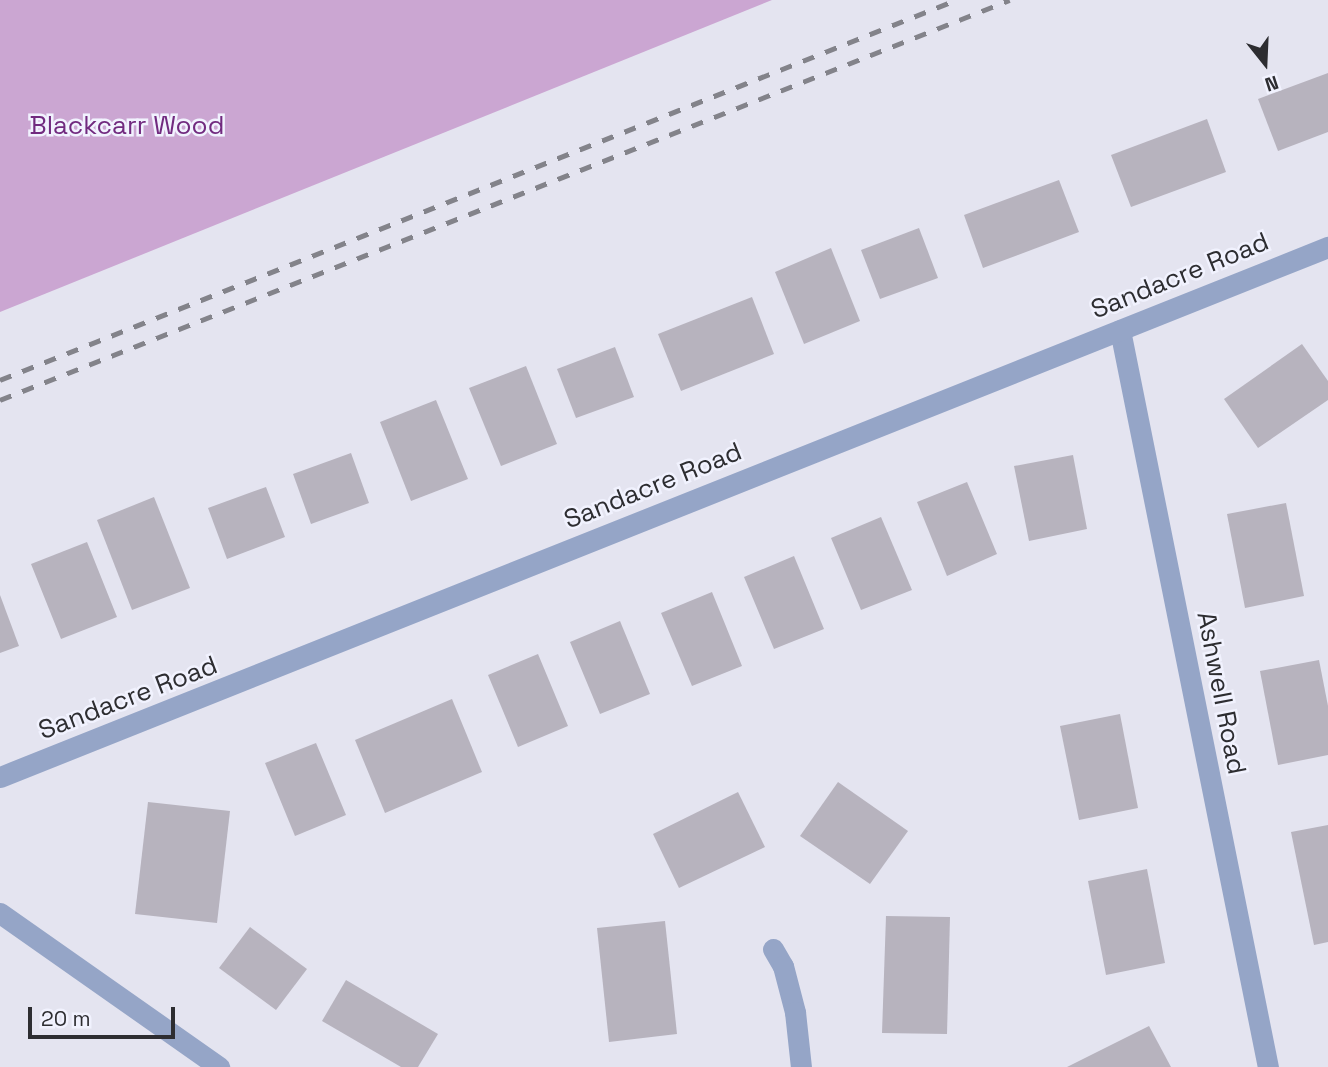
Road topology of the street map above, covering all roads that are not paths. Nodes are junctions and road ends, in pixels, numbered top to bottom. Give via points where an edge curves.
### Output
1 (1328, 247) edge
2 (1119, 330) junction
3 (0, 777) edge
4 (0, 913) edge
5 (774, 949) dead end
6 (219, 1067) edge
7 (801, 1067) edge
8 (1268, 1067) edge

1 - 2 street, Sandacre Road
2 - 3 street, Sandacre Road
2 - 8 street, Ashwell Road
4 - 6 street
5 - 7 street via 795,1012

